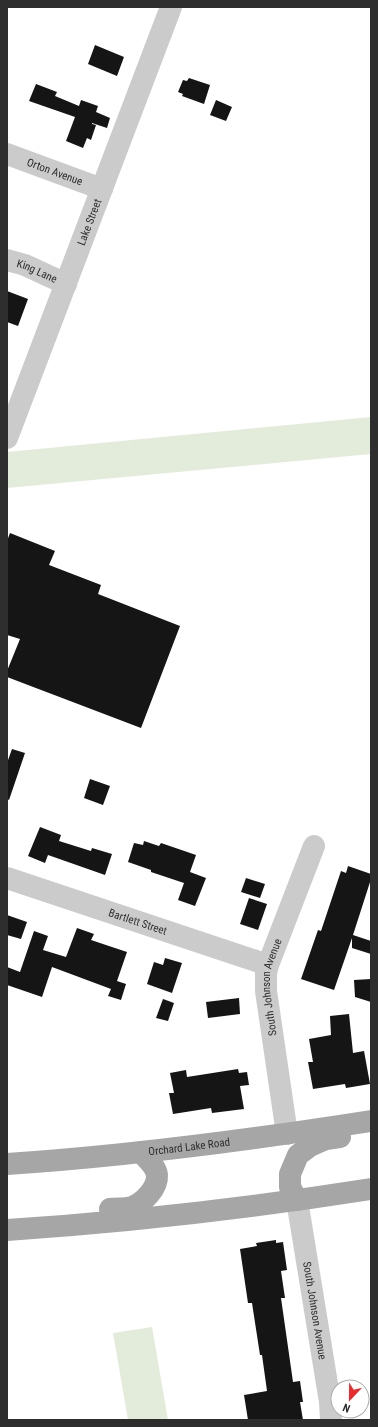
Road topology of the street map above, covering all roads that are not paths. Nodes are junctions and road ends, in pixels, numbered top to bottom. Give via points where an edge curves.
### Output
1 (171, 7) edge
2 (7, 154) edge
3 (102, 189) junction
4 (7, 260) edge
5 (66, 284) junction
6 (9, 430) edge
7 (314, 846) dead end
8 (7, 878) edge
9 (268, 965) junction
10 (371, 1121) edge
11 (371, 1132) edge
12 (287, 1134) junction
13 (141, 1152) junction
14 (7, 1164) edge
15 (371, 1189) edge
16 (297, 1200) junction
17 (7, 1217) edge
18 (7, 1230) edge
19 (331, 1420) edge

1 - 3 street, Lake Street
2 - 3 street, Orton Avenue
3 - 5 street, Lake Street
4 - 5 street, King Lane via 25,265
5 - 6 street, Lake Street
7 - 9 street, South Johnson Avenue
8 - 9 street, Bartlett Street
9 - 12 street, South Johnson Avenue via 266,991
10 - 12 main road, Orchard Lake Road
11 - 16 main road via 326,1139 310,1146 298,1156 290,1174 290,1187
12 - 13 main road, Orchard Lake Road
13 - 14 main road, Orchard Lake Road
13 - 17 main road via 154,1167 157,1175 154,1187 147,1198 132,1207
15 - 16 main road
16 - 18 main road via 188,1214
16 - 19 street, South Johnson Avenue

